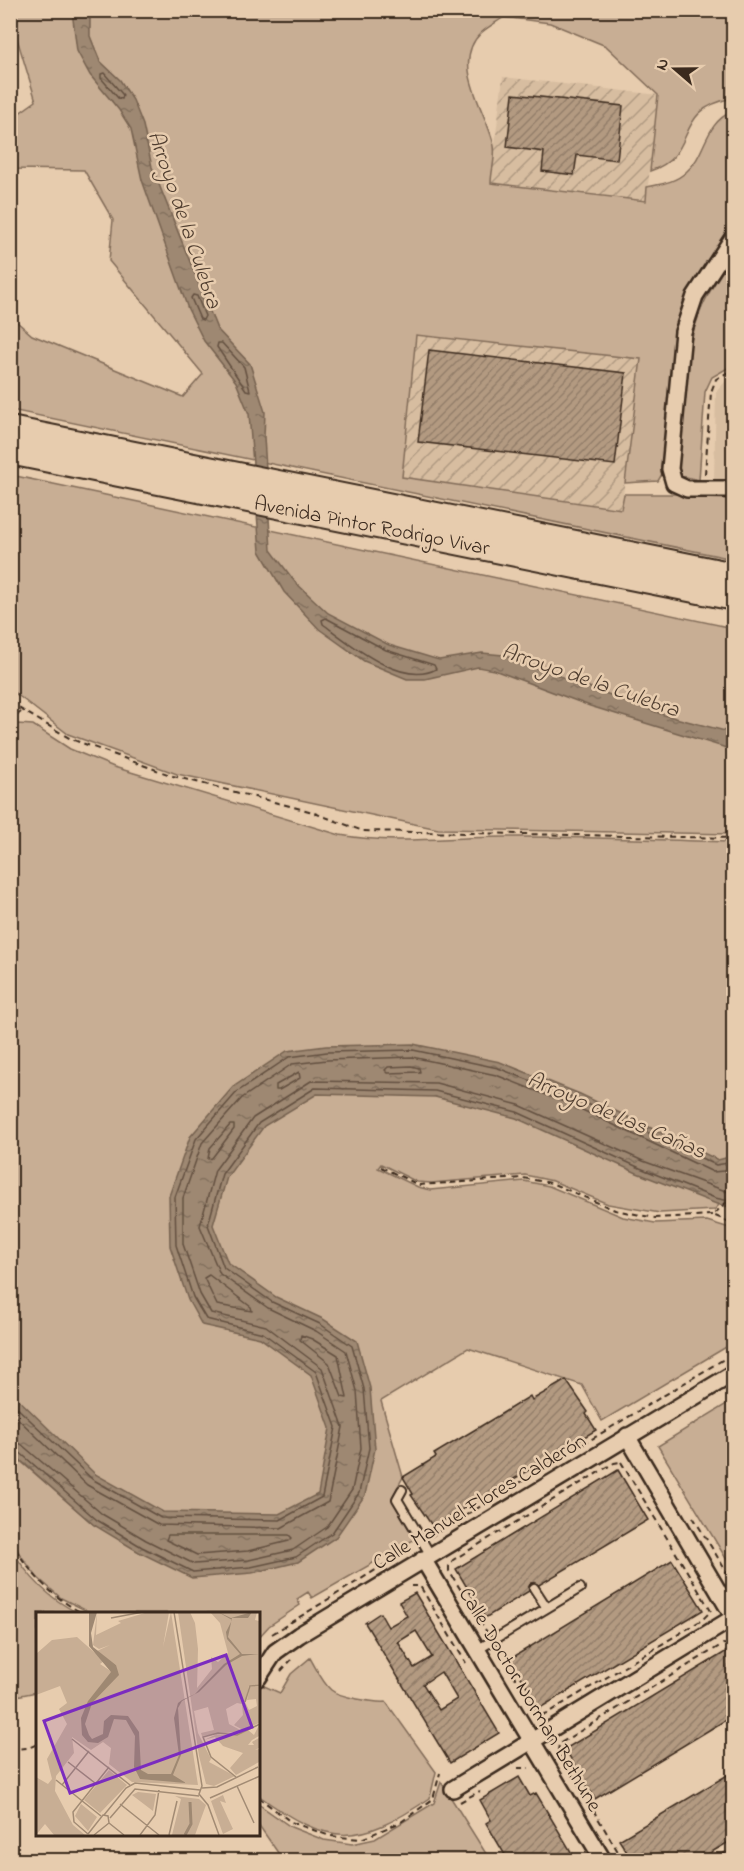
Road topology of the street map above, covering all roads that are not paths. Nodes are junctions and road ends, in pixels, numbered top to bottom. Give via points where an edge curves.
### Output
1 (734, 236) edge
2 (10, 429) edge
3 (10, 452) edge
4 (734, 489) edge
5 (734, 575) edge
6 (734, 598) edge
7 (734, 1373) edge
8 (627, 1436) junction
9 (402, 1490) dead end
10 (425, 1551) junction
11 (534, 1588) dead end
12 (580, 1588) dead end
13 (547, 1608) junction
14 (734, 1618) edge
15 (477, 1650) junction
16 (260, 1675) edge
17 (531, 1741) junction
18 (453, 1789) road end
19 (603, 1860) edge

1 - 4 street via 695,296 683,332 670,468 674,483 687,489
2 - 5 main road, Avenida Pintor Rodrigo Vivar
3 - 6 main road, Avenida Pintor Rodrigo Vivar
7 - 8 street, Calle Manuel Flores Calderón
8 - 10 street, Calle Manuel Flores Calderón
8 - 14 street
9 - 10 lane via 397,1499
10 - 15 street, Calle Doctor Norman Bethune
10 - 16 street, Calle Manuel Flores Calderón via 275,1652
11 - 13 lane
12 - 13 lane
13 - 15 lane
14 - 17 street
15 - 17 street, Calle Doctor Norman Bethune
17 - 18 street
17 - 19 street, Calle Doctor Norman Bethune

